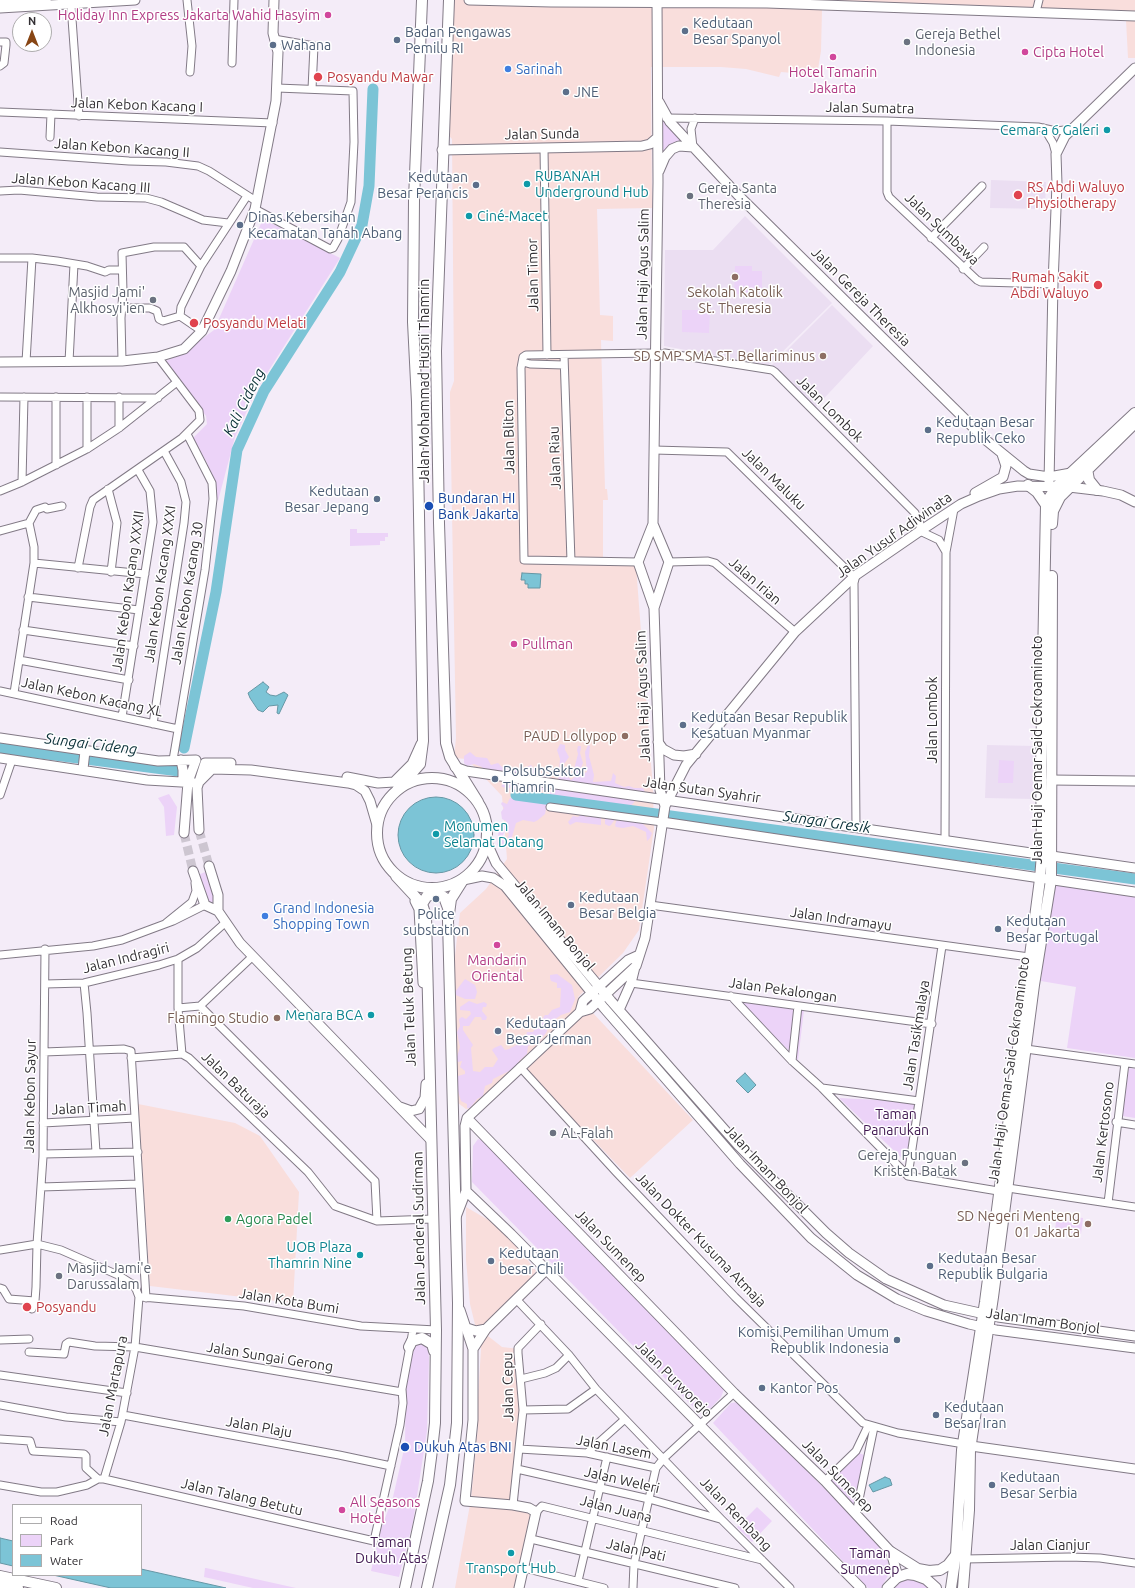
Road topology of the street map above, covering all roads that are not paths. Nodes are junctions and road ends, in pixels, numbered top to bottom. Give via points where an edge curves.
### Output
1 (46, 0) edge
2 (134, 0) edge
3 (187, 0) edge
4 (234, 0) edge
5 (274, 0) edge
6 (422, 0) edge
7 (449, 0) edge
8 (469, 0) edge
9 (1039, 0) edge
10 (0, 1) edge
11 (657, 1) edge
12 (19, 4) edge
13 (71, 5) junction
14 (0, 8) edge
15 (1036, 12) junction
16 (1135, 16) edge
17 (274, 39) junction
18 (0, 42) edge
19 (232, 63) dead end
20 (0, 66) edge
21 (1135, 68) edge
22 (190, 72) dead end
23 (277, 88) junction
24 (312, 89) junction
25 (657, 97) junction
26 (0, 112) edge
27 (50, 114) junction
28 (79, 116) junction
29 (666, 118) junction
30 (695, 118) junction
31 (887, 121) junction
32 (273, 123) junction
33 (1044, 128) junction
34 (1073, 129) junction
35 (50, 137) dead end
36 (657, 138) junction
37 (642, 146) junction
38 (693, 147) junction
39 (544, 148) junction
40 (442, 150) junction
41 (0, 152) edge
42 (1056, 154) junction
43 (657, 157) junction
44 (658, 182) junction
45 (982, 186) dead end
46 (0, 191) edge
47 (244, 194) junction
48 (256, 205) junction
49 (228, 223) junction
50 (931, 238) junction
51 (984, 247) dead end
52 (0, 258) edge
53 (32, 258) junction
54 (74, 264) junction
55 (201, 266) junction
56 (963, 269) junction
57 (122, 270) junction
58 (1053, 284) junction
59 (122, 308) junction
60 (180, 316) junction
61 (202, 331) junction
62 (564, 354) junction
63 (547, 355) junction
64 (656, 355) junction
65 (158, 357) junction
66 (122, 361) junction
67 (0, 362) edge
68 (26, 362) junction
69 (69, 362) junction
70 (522, 362) junction
71 (564, 365) junction
72 (177, 382) junction
73 (0, 397) edge
74 (24, 397) junction
75 (56, 397) junction
76 (87, 397) junction
77 (119, 397) junction
78 (158, 398) junction
79 (1135, 413) edge
80 (1135, 423) edge
81 (119, 428) junction
82 (186, 434) junction
83 (87, 449) junction
84 (654, 450) junction
85 (164, 451) junction
86 (1002, 454) junction
87 (56, 466) junction
88 (1049, 466) junction
89 (1087, 469) junction
90 (138, 470) junction
91 (1029, 474) junction
92 (22, 482) junction
93 (1052, 483) junction
94 (1028, 486) junction
95 (1069, 487) junction
96 (108, 489) junction
97 (0, 490) edge
98 (1097, 490) junction
99 (1047, 502) junction
100 (1135, 502) edge
101 (62, 506) dead end
102 (957, 507) junction
103 (29, 523) junction
104 (653, 524) junction
105 (0, 530) edge
106 (920, 531) junction
107 (946, 552) junction
108 (571, 561) junction
109 (638, 562) junction
110 (669, 562) junction
111 (34, 563) junction
112 (78, 568) junction
113 (111, 572) junction
114 (145, 574) junction
115 (855, 576) junction
116 (843, 586) junction
117 (28, 596) junction
118 (856, 597) junction
119 (654, 608) junction
120 (139, 610) junction
121 (23, 630) junction
122 (795, 632) junction
123 (134, 646) junction
124 (19, 660) junction
125 (129, 680) junction
126 (0, 691) edge
127 (14, 693) junction
128 (122, 717) junction
129 (153, 724) junction
130 (178, 729) junction
131 (0, 738) edge
132 (423, 741) junction
133 (658, 742) junction
134 (85, 753) junction
135 (696, 754) junction
136 (0, 758) edge
137 (12, 760) junction
138 (177, 760) junction
139 (83, 767) junction
140 (455, 767) junction
141 (680, 776) junction
142 (1051, 780) junction
143 (1135, 781) edge
144 (185, 782) junction
145 (198, 783) junction
146 (397, 790) junction
147 (0, 795) edge
148 (478, 802) junction
149 (685, 802) junction
150 (665, 803) junction
151 (550, 807) dead end
152 (662, 821) junction
153 (377, 825) junction
154 (856, 827) junction
155 (199, 830) tunnel mouth
156 (184, 833) tunnel mouth
157 (945, 840) junction
158 (487, 843) junction
159 (1047, 856) junction
160 (209, 866) tunnel mouth
161 (1135, 868) edge
162 (194, 874) joint
163 (396, 876) junction
164 (1040, 878) junction
165 (1051, 879) junction
166 (463, 880) junction
167 (404, 885) junction
168 (1135, 892) edge
169 (422, 904) junction
170 (205, 905) junction
171 (650, 905) junction
172 (448, 908) junction
173 (218, 912) junction
174 (226, 922) junction
175 (164, 924) junction
176 (942, 946) junction
177 (46, 949) junction
178 (0, 955) edge
179 (639, 955) junction
180 (253, 956) junction
181 (1029, 957) junction
182 (178, 959) junction
183 (636, 966) junction
184 (84, 983) junction
185 (631, 983) junction
186 (45, 984) junction
187 (596, 991) junction
188 (731, 996) junction
189 (602, 999) junction
190 (200, 1006) junction
191 (798, 1006) junction
192 (178, 1008) junction
193 (619, 1010) junction
194 (580, 1012) junction
195 (932, 1024) junction
196 (1026, 1049) junction
197 (89, 1050) junction
198 (44, 1052) junction
199 (182, 1054) junction
200 (131, 1058) junction
201 (792, 1061) junction
202 (1125, 1063) junction
203 (1135, 1064) edge
204 (520, 1067) junction
205 (822, 1088) junction
206 (919, 1101) junction
207 (399, 1106) junction
208 (135, 1118) junction
209 (467, 1118) junction
210 (94, 1120) junction
211 (1116, 1122) junction
212 (43, 1123) junction
213 (1135, 1125) edge
214 (431, 1140) junction
215 (96, 1152) junction
216 (138, 1152) junction
217 (43, 1154) junction
218 (908, 1176) junction
219 (139, 1184) junction
220 (42, 1187) junction
221 (1003, 1189) junction
222 (466, 1191) junction
223 (1108, 1203) junction
224 (1135, 1207) edge
225 (456, 1218) junction
226 (433, 1219) junction
227 (376, 1221) junction
228 (37, 1244) junction
229 (0, 1250) edge
230 (546, 1270) junction
231 (0, 1288) edge
232 (142, 1297) junction
233 (516, 1299) junction
234 (35, 1301) junction
235 (458, 1303) junction
236 (32, 1309) dead end
237 (986, 1315) junction
238 (541, 1324) junction
239 (464, 1327) junction
240 (984, 1327) junction
241 (486, 1329) junction
242 (413, 1330) junction
243 (436, 1330) junction
244 (1135, 1336) edge
245 (29, 1339) dead end
246 (0, 1340) edge
247 (135, 1347) junction
248 (409, 1347) junction
249 (1135, 1348) edge
250 (473, 1349) junction
251 (29, 1352) dead end
252 (569, 1355) junction
253 (435, 1357) junction
254 (0, 1375) edge
255 (521, 1379) junction
256 (596, 1389) junction
257 (402, 1392) junction
258 (127, 1393) junction
259 (734, 1393) junction
260 (0, 1405) edge
261 (523, 1410) junction
262 (122, 1419) junction
263 (625, 1419) junction
264 (700, 1424) junction
265 (871, 1427) junction
266 (0, 1439) edge
267 (968, 1445) junction
268 (519, 1449) junction
269 (856, 1451) junction
270 (586, 1453) junction
271 (868, 1454) junction
272 (607, 1457) junction
273 (664, 1458) junction
274 (390, 1466) junction
275 (656, 1468) junction
276 (1135, 1468) edge
277 (516, 1469) junction
278 (101, 1479) junction
279 (825, 1481) junction
280 (0, 1485) edge
281 (600, 1488) junction
282 (648, 1499) junction
283 (513, 1505) junction
284 (536, 1512) junction
285 (856, 1514) junction
286 (593, 1518) junction
287 (721, 1519) junction
288 (641, 1530) junction
289 (531, 1539) junction
290 (585, 1552) junction
291 (891, 1552) junction
292 (961, 1556) junction
293 (762, 1560) junction
294 (1135, 1563) edge
295 (634, 1564) junction
296 (524, 1568) junction
297 (0, 1576) edge
298 (898, 1577) junction
299 (578, 1581) junction
300 (0, 1584) edge
301 (18, 1588) edge
302 (56, 1588) edge
303 (405, 1588) edge
304 (427, 1588) edge
305 (519, 1588) edge
306 (604, 1588) edge
307 (633, 1588) edge
308 (735, 1588) edge
309 (790, 1588) edge
310 (861, 1588) edge
311 (887, 1588) edge
312 (936, 1588) edge
313 (952, 1588) edge
314 (962, 1588) edge

1 - 12 street
2 - 13 street
3 - 22 street via 192,46
4 - 19 street
5 - 17 street
6 - 132 main road, Jalan Mohammad Husni Thamrin via 414,200 413,322 417,402
7 - 40 main road, Jalan Mohammad Husni Thamrin
8 - 11 street
9 - 15 street
10 - 12 street
11 - 15 street
11 - 25 street, Jalan Haji Agus Salim
12 - 13 street
12 - 14 street
13 - 28 street
15 - 16 street
17 - 23 street via 278,52
17 - 24 street via 314,46
18 - 20 street via 6,42 6,45 4,63
21 - 34 street
23 - 24 street
23 - 32 street
24 - 48 street, Jalan Kebon Kacang II via 352,90 354,95 353,192 350,209 336,244 330,249
25 - 29 street, Jalan Gereja Theresia
25 - 36 street, Jalan Haji Agus Salim
26 - 27 street, Jalan Kebon Kacang I
27 - 28 street, Jalan Kebon Kacang I
27 - 35 street
28 - 32 street, Jalan Kebon Kacang I
29 - 30 street, Jalan Sumatra
29 - 38 street, Jalan Gereja Theresia
30 - 31 street, Jalan Sumatra
30 - 38 street via 691,129
31 - 33 street, Jalan Sumatra
31 - 50 street, Jalan Sumbawa via 888,195
32 - 48 street
33 - 34 street, Jalan Sumatra via 1056,131
33 - 42 street
34 - 42 street via 1065,136
36 - 37 street, Jalan Sunda
36 - 43 street, Jalan Haji Agus Salim
37 - 39 street, Jalan Sunda
37 - 43 street
38 - 44 street via 679,146 668,152
38 - 86 street, Jalan Gereja Theresia via 737,194
39 - 40 street, Jalan Sunda
39 - 63 street, Jalan Timor
40 - 140 main road, Jalan Mohammad Husni Thamrin via 436,433 446,742 447,751
41 - 47 street, Jalan Kebon Kacang II via 198,166
42 - 58 street
43 - 44 street, Jalan Haji Agus Salim
44 - 64 street, Jalan Haji Agus Salim
45 - 50 street
46 - 49 street, Jalan Kebon Kacang III via 97,198 146,198 199,219
47 - 48 street, Jalan Kebon Kacang II
47 - 49 street
48 - 61 street via 231,271
49 - 55 street
50 - 56 street, Jalan Sumbawa
51 - 56 street
52 - 53 street
53 - 54 street
53 - 68 street
54 - 57 street via 105,272
54 - 69 street
55 - 57 street via 186,248 154,247 122,253
55 - 60 street via 181,307
56 - 58 street, Jalan Sumbawa via 981,282
57 - 59 street
58 - 88 street
59 - 60 street via 150,308 157,311 159,319 163,321
59 - 66 street
60 - 61 street
61 - 65 street via 184,348
62 - 63 street, Jalan Lombok
62 - 64 street, Jalan Lombok
62 - 71 street, Jalan Riau
63 - 70 street, Jalan Lombok via 526,355
64 - 84 street, Jalan Haji Agus Salim
64 - 106 street, Jalan Lombok via 665,354 772,370 915,513
65 - 66 street
65 - 72 street
66 - 69 street
67 - 68 street
68 - 69 street
70 - 71 street
70 - 108 street, Jalan Bliton via 520,379 524,560
71 - 108 street, Jalan Riau
72 - 78 street
72 - 82 street via 200,414 198,424
73 - 74 street
74 - 75 street
74 - 92 street
75 - 76 street
75 - 87 street
76 - 77 street
76 - 83 street
77 - 78 street
77 - 81 street
78 - 81 street
79 - 93 main road via 1071,473
80 - 89 main road, Jalan Haji Oemar Said Cokroaminoto
81 - 83 street
82 - 85 street
82 - 130 street, Jalan Kebon Kacang 30 via 212,483 213,499 205,570
83 - 87 street
84 - 104 street, Jalan Haji Agus Salim
84 - 115 street, Jalan Maluku via 728,452
85 - 90 street
85 - 129 street, Jalan Kebon Kacang XXXI via 182,482 186,502
86 - 91 street, Jalan Gereja Theresia
86 - 102 street via 1006,466 1003,477
87 - 92 street
88 - 91 street via 1040,472
88 - 93 street
89 - 95 main road, Jalan Haji Oemar Said Cokroaminoto
89 - 98 main road via 1089,480
90 - 96 street
90 - 114 street, Jalan Kebon Kacang XXXII via 150,492 153,506
91 - 93 street, Jalan Gereja Theresia
92 - 97 street
93 - 94 street, Jalan Yusuf Adiwinata
93 - 95 street, Jalan Yusuf Adiwinata
93 - 99 main road
94 - 99 main road
94 - 102 street, Jalan Yusuf Adiwinata via 999,489
95 - 98 street, Jalan Yusuf Adiwinata
95 - 142 main road, Jalan Haji Oemar Said Cokroaminoto via 1056,504 1052,519
96 - 112 street via 95,497 90,507
96 - 113 street via 117,523
98 - 100 street, Jalan Yusuf Adiwinata via 1121,495
99 - 159 main road, Jalan Haji Oemar Said Cokroaminoto via 1041,766
101 - 103 street via 36,510
102 - 106 street, Jalan Yusuf Adiwinata
102 - 107 street, Jalan Lombok
103 - 105 street
103 - 111 street
104 - 109 street, Jalan Haji Agus Salim
104 - 110 street, Jalan Haji Agus Salim
106 - 107 street via 939,540
106 - 115 street, Jalan Yusuf Adiwinata
107 - 157 street, Jalan Lombok
108 - 109 street
109 - 119 street, Jalan Haji Agus Salim
110 - 119 street, Jalan Haji Agus Salim
110 - 122 street, Jalan Irian via 716,563
111 - 112 street
111 - 117 street
112 - 113 street
113 - 114 street
114 - 120 street, Jalan Kebon Kacang XXXII
115 - 116 street, Jalan Yusuf Adiwinata
115 - 118 street
116 - 118 street
116 - 122 street, Jalan Yusuf Adiwinata
117 - 120 street
117 - 121 street
118 - 154 street
119 - 133 street, Jalan Haji Agus Salim
120 - 123 street, Jalan Kebon Kacang XXXII
121 - 123 street
121 - 124 street
122 - 135 street, Jalan Yusuf Adiwinata
123 - 125 street, Jalan Kebon Kacang XXXII
124 - 125 street
124 - 127 street
125 - 128 street, Jalan Kebon Kacang XXXII
126 - 127 street, Jalan Kebon Kacang XL
127 - 128 street, Jalan Kebon Kacang XL
128 - 129 street, Jalan Kebon Kacang XL
129 - 130 street, Jalan Kebon Kacang XL
130 - 138 street, Jalan Kebon Kacang 30
131 - 134 street
132 - 145 street via 412,764 391,783 208,762 205,763
132 - 146 main road, Jalan Mohammad Husni Thamrin via 420,764
133 - 135 street via 663,749 674,755
133 - 150 street, Jalan Haji Agus Salim
134 - 138 street via 158,762
134 - 139 street
135 - 141 street, Jalan Yusuf Adiwinata
136 - 137 street
137 - 139 street
137 - 147 street
138 - 144 street via 183,770
138 - 144 street via 196,760
139 - 144 street via 147,780
140 - 148 main road, Jalan Mohammad Husni Thamrin
140 - 150 street, Jalan Sutan Syahrir via 466,771
141 - 149 street via 679,789
141 - 150 street, Jalan Yusuf Adiwinata
142 - 143 street
142 - 159 main road, Jalan Haji Oemar Said Cokroaminoto
144 - 145 street
144 - 156 street
145 - 153 street via 212,768 251,770 353,784 365,791
145 - 155 street via 196,801
146 - 148 main road via 417,780 440,779 465,789
146 - 153 main road via 384,805
148 - 158 main road via 487,824
149 - 150 street, Jalan Sutan Syahrir
149 - 154 street, Jalan Sutan Syahrir
150 - 152 street, Jalan Haji Agus Salim
151 - 152 street
152 - 164 street
152 - 171 street, Jalan Haji Agus Salim
153 - 163 main road via 380,853
154 - 157 street, Jalan Sutan Syahrir
157 - 159 street, Jalan Sutan Syahrir
158 - 166 main road via 480,862
158 - 187 street, Jalan Imam Bonjol via 496,862
159 - 161 street, Jalan Sutan Syahrir
159 - 164 main road, Jalan Haji Oemar Said Cokroaminoto
159 - 165 main road, Jalan Haji Oemar Said Cokroaminoto
160 - 173 street via 218,895
162 - 170 street
162 - 175 street via 194,900
163 - 166 main road via 419,886 436,889 453,886
163 - 167 main road
164 - 165 street
164 - 181 main road, Jalan Haji Oemar Said Cokroaminoto
165 - 168 street
165 - 196 main road, Jalan Haji Oemar Said Cokroaminoto
166 - 172 main road via 454,890
166 - 187 street, Jalan Imam Bonjol via 482,876 493,878 505,886
167 - 169 main road
167 - 207 street, Jalan Teluk Betung via 419,909 426,1090 419,1109 411,1111
169 - 172 main road via 427,896 436,894 444,897
169 - 214 main road, Jalan Jenderal Sudirman via 427,933
170 - 173 street
170 - 175 street
171 - 176 street, Jalan Indramayu
171 - 179 street, Jalan Haji Agus Salim via 645,938
172 - 225 main road
173 - 174 street
174 - 180 street via 240,943
174 - 182 street, Jalan Indragiri via 197,948
175 - 177 street via 129,938 100,945
176 - 181 street, Jalan Indramayu
176 - 195 street, Jalan Tasikmalaya
177 - 178 street
177 - 186 street, Jalan Kebon Sayur
179 - 183 street, Jalan Haji Agus Salim
179 - 187 street via 628,960
180 - 190 street
180 - 207 street
181 - 221 main road, Jalan Haji Oemar Said Cokroaminoto
182 - 184 street, Jalan Indragiri
182 - 192 street
183 - 185 street
183 - 189 street, Jalan Haji Agus Salim
184 - 186 street, Jalan Indragiri
184 - 197 street
185 - 188 street, Jalan Pekalongan
185 - 193 street
186 - 198 street, Jalan Kebon Sayur
187 - 189 street, Jalan Imam Bonjol
187 - 194 street via 584,1002
188 - 191 street, Jalan Pekalongan
188 - 201 street
189 - 193 street, Jalan Imam Bonjol
189 - 194 street, Jalan Haji Agus Salim via 590,1010
189 - 240 street, Jalan Imam Bonjol via 740,1164 811,1238 857,1275 897,1299
190 - 192 street
190 - 227 street via 375,1181
191 - 195 street, Jalan Pekalongan
191 - 201 street
192 - 199 street
193 - 237 street, Jalan Imam Bonjol via 738,1144 849,1253 886,1279 930,1300
194 - 204 street
195 - 206 street, Jalan Tasikmalaya
196 - 202 street
196 - 221 main road, Jalan Haji Oemar Said Cokroaminoto
197 - 198 street
197 - 200 street via 127,1050 131,1051
197 - 210 street
198 - 212 street, Jalan Kebon Sayur
199 - 200 street, Jalan Baturaja
199 - 227 street, Jalan Baturaja via 194,1062 308,1172 335,1206
200 - 208 street
201 - 205 street
202 - 203 street
202 - 211 street, Jalan Kertosono
204 - 209 street
204 - 265 street, Jalan Dokter Kusuma Atmaja via 730,1291 863,1423
205 - 206 street
205 - 218 street
206 - 218 street, Jalan Tasikmalaya
207 - 214 street
208 - 210 street, Jalan Timah
208 - 216 street
209 - 222 street
209 - 259 street, Jalan Sumenep
210 - 212 street, Jalan Timah
210 - 215 street
211 - 213 street
211 - 223 street, Jalan Kertosono
212 - 217 street, Jalan Kebon Sayur
214 - 226 main road, Jalan Jenderal Sudirman
215 - 216 street
215 - 217 street
216 - 219 street
217 - 220 street, Jalan Kebon Sayur
218 - 221 street
219 - 220 street
219 - 232 street
220 - 228 street, Jalan Kebon Sayur
221 - 223 street
221 - 237 main road, Jalan Haji Oemar Said Cokroaminoto
222 - 225 street
222 - 230 street, Jalan Purworejo
223 - 224 street
225 - 235 main road
226 - 227 street, Jalan Baturaja
226 - 243 main road, Jalan Jenderal Sudirman
228 - 229 street
228 - 232 street via 61,1250 118,1275 132,1284
228 - 234 street, Jalan Kebon Sayur
230 - 233 street
230 - 264 street, Jalan Purworejo
231 - 234 street via 3,1288 9,1299
232 - 242 street, Jalan Kota Bumi via 244,1306 361,1326
232 - 247 street, Jalan Martapura
233 - 238 street
233 - 241 street
234 - 236 street, Jalan Kebon Sayur
235 - 239 street
235 - 304 main road via 454,1456
237 - 240 main road, Jalan Haji Oemar Said Cokroaminoto
237 - 244 street, Jalan Imam Bonjol
238 - 252 street
238 - 255 street, Jalan Cepu via 518,1348
239 - 241 street via 476,1331
239 - 250 street
240 - 249 street, Jalan Imam Bonjol
240 - 267 main road, Jalan Haji Oemar Said Cokroaminoto
241 - 250 street
242 - 243 street, Jalan Kota Bumi
242 - 248 street
243 - 253 main road, Jalan Jenderal Sudirman
245 - 246 street
247 - 251 street, Jalan Sungai Gerong via 95,1346 69,1342 64,1354
247 - 257 street, Jalan Sungai Gerong
247 - 258 street, Jalan Martapura
248 - 253 main road via 416,1339 425,1339 432,1344
248 - 257 street
250 - 283 street, Jalan Juana via 473,1420 465,1501
252 - 255 street via 550,1370
252 - 256 street
253 - 303 main road, Jalan Jenderal Sudirman via 435,1423 432,1450
254 - 258 street
255 - 261 street, Jalan Cepu
256 - 261 street via 568,1409
256 - 263 street
257 - 274 street via 403,1403
258 - 262 street, Jalan Martapura
259 - 264 street
259 - 279 street, Jalan Sumenep
260 - 262 street, Jalan Plaju via 66,1417
261 - 268 street, Jalan Cepu
262 - 274 street, Jalan Plaju via 325,1452
262 - 278 street, Jalan Martapura
263 - 270 street
263 - 273 street
264 - 273 street
264 - 310 street, Jalan Purworejo
265 - 267 street, Jalan Dokter Kusuma Atmaja
265 - 269 street
265 - 271 street
266 - 278 street via 30,1441 33,1451 84,1454 86,1468
267 - 276 street, Jalan Dokter Kusuma Atmaja
267 - 292 main road, Jalan Haji Oemar Said Cokroaminoto via 962,1450
268 - 270 street, Jalan Lasem
268 - 277 street, Jalan Cepu
269 - 271 street
269 - 279 street
270 - 272 street, Jalan Lasem
271 - 285 street
272 - 275 street, Jalan Lasem
272 - 281 street
273 - 275 street
273 - 287 street, Jalan Rembang
274 - 278 street, Jalan Talang Betutu via 374,1541
275 - 282 street
277 - 281 street, Jalan Weleri
277 - 283 street, Jalan Cepu
278 - 280 street via 57,1492
279 - 285 street, Jalan Sumenep
281 - 282 street, Jalan Weleri
281 - 286 street
282 - 287 street, Jalan Weleri
282 - 288 street
283 - 284 street, Jalan Juana
284 - 286 street, Jalan Juana via 542,1506
284 - 289 street
285 - 291 street, Jalan Sumenep
286 - 288 street, Jalan Juana
286 - 290 street
287 - 293 street, Jalan Rembang
288 - 293 street, Jalan Juana
288 - 295 street
289 - 290 street, Jalan Pati
289 - 296 street
290 - 295 street, Jalan Pati
290 - 299 street
291 - 292 main road via 918,1569 929,1571 940,1570
291 - 298 street, Jalan Sumenep
292 - 294 street, Jalan Cianjur via 1100,1558
292 - 313 main road, Jalan Haji Oemar Said Cokroaminoto
292 - 314 main road, Jalan Haji Oemar Said Cokroaminoto
293 - 309 street, Jalan Rembang
295 - 307 street
295 - 308 street, Jalan Pati
296 - 299 street
296 - 305 street
297 - 302 main road
298 - 311 street
298 - 312 main road via 907,1574 926,1578
299 - 306 street
300 - 301 main road

